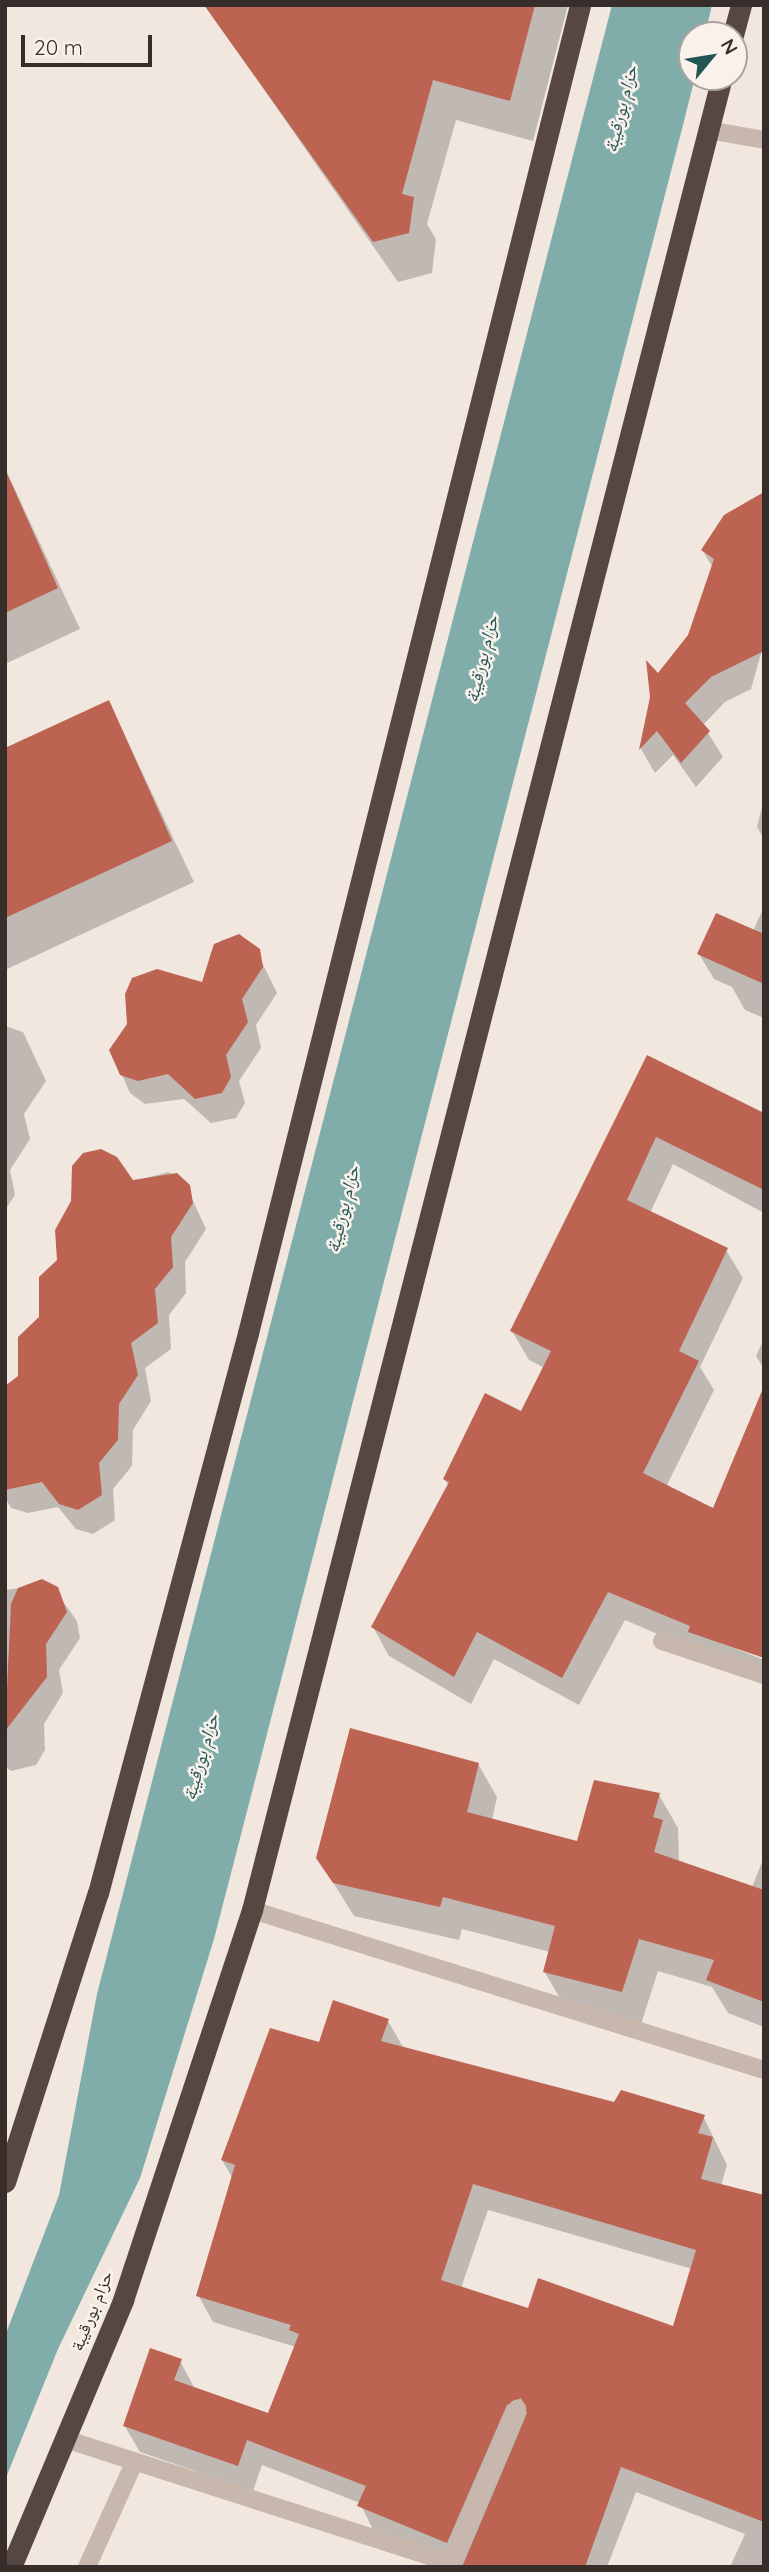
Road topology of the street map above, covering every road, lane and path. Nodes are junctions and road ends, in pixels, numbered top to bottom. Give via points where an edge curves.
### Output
1 (580, 5) edge
2 (718, 91) edge
3 (708, 130) junction
4 (764, 140) edge
5 (662, 1641) dead end
6 (764, 1675) edge
7 (252, 1910) junction
8 (764, 2070) edge
9 (5, 2182) edge
10 (517, 2409) dead end
11 (65, 2438) junction
12 (134, 2463) junction
13 (454, 2565) edge
14 (11, 2567) edge
15 (87, 2567) edge

1 - 9 highway via 245,1347 97,1893
2 - 3 highway, حزام بورقيبة
3 - 4 street
3 - 7 highway, حزام بورقيبة
5 - 6 street
7 - 8 street
7 - 11 highway, حزام بورقيبة via 179,2144
10 - 13 street
11 - 12 street
11 - 14 highway, حزام بورقيبة
12 - 13 street
12 - 15 street

